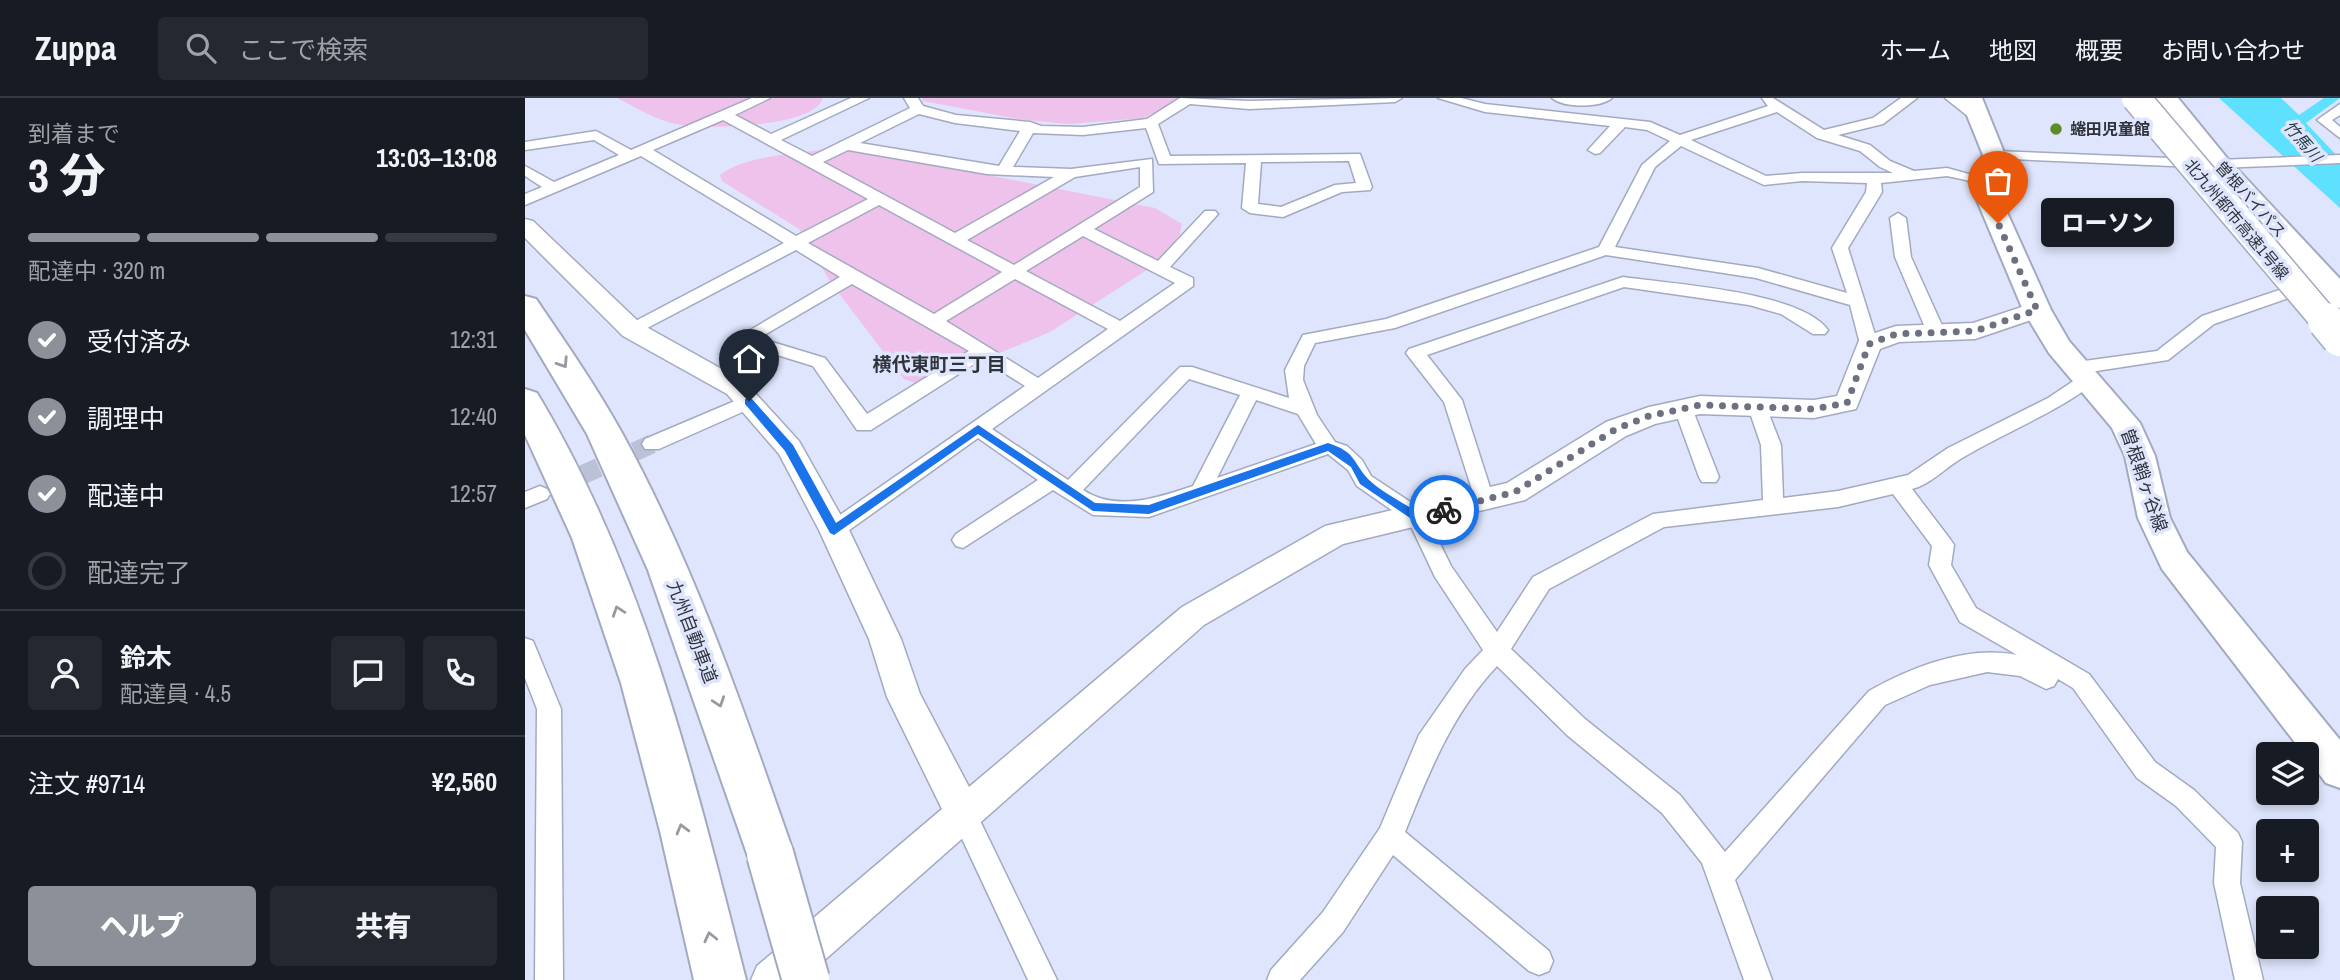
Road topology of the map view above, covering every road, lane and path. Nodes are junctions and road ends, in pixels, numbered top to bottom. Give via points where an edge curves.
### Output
1 (763, 98) edge
2 (862, 98) edge
3 (1395, 98) edge
4 (1445, 98) edge
5 (1559, 98) edge
6 (1605, 98) edge
7 (1764, 98) edge
8 (1910, 98) edge
9 (1952, 98) edge
10 (2127, 98) edge
11 (2136, 98) edge
12 (2155, 98) edge
13 (2165, 98) edge
14 (914, 104) edge
15 (1777, 108) junction
16 (1975, 108) edge
17 (2340, 108) edge
18 (724, 115) junction
19 (1151, 123) junction
20 (1621, 123) junction
21 (1030, 126) junction
22 (2340, 134) edge
23 (1822, 135) junction
24 (1681, 139) junction
25 (771, 140) junction
26 (846, 145) junction
27 (525, 146) edge
28 (1595, 150) dead end
29 (636, 152) junction
30 (1254, 158) junction
31 (2340, 159) edge
32 (812, 162) junction
33 (2183, 163) junction
34 (2218, 164) junction
35 (1987, 167) junction
36 (525, 170) edge
37 (1003, 171) junction
38 (1071, 173) junction
39 (1913, 176) junction
40 (1874, 179) junction
41 (553, 188) junction
42 (879, 199) junction
43 (525, 200) edge
44 (1210, 214) dead end
45 (1898, 218) dead end
46 (525, 226) edge
47 (1083, 230) junction
48 (955, 240) junction
49 (797, 241) junction
50 (1605, 250) junction
51 (1160, 269) junction
52 (1015, 272) junction
53 (853, 276) junction
54 (2291, 291) junction
55 (2340, 298) edge
56 (1858, 302) junction
57 (525, 306) edge
58 (2037, 310) junction
59 (2340, 310) edge
60 (935, 320) junction
61 (1121, 328) junction
62 (632, 330) junction
63 (1819, 330) dead end
64 (1936, 331) junction
65 (2340, 338) edge
66 (1869, 344) junction
67 (2340, 347) edge
68 (982, 351) junction
69 (2082, 374) junction
70 (1038, 386) junction
71 (1250, 393) junction
72 (525, 401) edge
73 (749, 401) junction
74 (1756, 404) junction
75 (1683, 408) junction
76 (1305, 410) junction
77 (978, 429) junction
78 (653, 444) tunnel mouth
79 (1328, 447) junction
80 (1709, 477) dead end
81 (1060, 486) junction
82 (1898, 486) junction
83 (1201, 490) junction
84 (1485, 500) junction
85 (1773, 508) junction
86 (1417, 517) junction
87 (834, 530) junction
88 (963, 540) dead end
89 (525, 648) edge
90 (1497, 651) junction
91 (2046, 680) dead end
92 (2340, 770) edge
93 (963, 813) junction
94 (1390, 836) junction
95 (1721, 876) junction
96 (1539, 961) dead end
97 (549, 980) edge
98 (720, 980) edge
99 (771, 980) edge
100 (806, 980) edge
101 (1043, 980) edge
102 (1281, 980) edge
103 (1758, 980) edge
104 (2249, 980) edge

1 - 18 street
2 - 25 street
3 - 19 street via 1249,105 1191,100 1180,102
4 - 20 street via 1486,108
5 - 6 street
7 - 15 street
8 - 23 street via 1878,121
9 - 16 street
10 - 33 highway, 曽根バイパス
11 - 65 highway, 北九州都市高速1号線, bridge
12 - 59 highway, 北九州都市高速1号線
13 - 34 highway, 曽根バイパス
14 - 21 street via 955,119
14 - 26 street
15 - 23 street
15 - 24 street
16 - 35 main road, 曽根鞘ヶ谷線
17 - 22 street via 2324,120
18 - 25 street
18 - 29 street
19 - 21 street via 1083,131
19 - 30 street via 1164,162
20 - 24 street via 1650,126
20 - 28 street
21 - 37 street
23 - 39 street via 1865,148 1885,164
24 - 40 street via 1764,181
24 - 50 street via 1649,165
25 - 32 street
26 - 32 street
26 - 37 street
27 - 29 street via 596,135
29 - 41 street
29 - 49 street
30 - 30 street via 1250,208 1283,212 1340,188 1365,187 1355,157
31 - 34 street
32 - 42 street
33 - 34 street
33 - 35 street
33 - 54 highway, 曽根バイパス
34 - 55 highway, 曽根バイパス
35 - 39 street
35 - 58 main road, 曽根鞘ヶ谷線
36 - 41 street
37 - 38 street
38 - 47 street via 1147,162 1149,189
38 - 48 street
39 - 40 street
40 - 56 street via 1874,192 1840,248
41 - 43 street
42 - 48 street
42 - 49 street
44 - 51 street
45 - 64 street via 1903,257
46 - 62 street
47 - 51 street
47 - 52 street
48 - 52 street
49 - 53 street
49 - 62 street
50 - 56 street via 1758,273
50 - 76 street via 1389,324 1309,339 1294,369 1294,385
51 - 61 street via 1187,282
52 - 60 street
52 - 61 street
53 - 60 street
53 - 68 street via 744,339 819,362 864,425
54 - 67 highway, 曽根バイパス
54 - 69 street via 2208,320 2162,356
56 - 66 street
57 -> 100 highway, 九州自動車道, bridge via 588,401 653,533 706,666 770,854
58 - 64 street via 1975,331
58 - 69 main road, 曽根鞘ヶ谷線
60 - 68 street
61 - 70 street
62 - 73 street via 736,388
63 - 84 street via 1787,310 1750,300 1623,282 1415,353 1453,400
64 - 66 street via 1896,334
66 - 74 street via 1847,403 1822,409
68 - 70 street
69 - 82 street via 2055,403
69 - 92 main road, 曽根鞘ヶ谷線 via 2125,423 2140,456 2154,518 2174,560
70 - 77 street
71 - 76 street
71 - 81 street via 1186,371
71 - 83 street
98 -> 72 highway via 647,697 595,545
73 - 78 street
73 - 87 street via 789,448
74 - 75 street
74 - 85 street via 1771,445
75 - 80 street
75 - 84 street via 1616,429 1515,492
76 - 79 street
77 - 81 street
77 - 87 street
79 - 83 street
79 - 86 street via 1355,465 1364,481
81 - 83 street via 1093,507 1149,509
81 - 88 street
82 - 85 street
82 - 104 street via 1943,545 1940,565 1968,615 2081,681 2146,771 2185,798 2229,842 2227,883
84 - 86 street
85 - 90 street via 1660,520 1541,583
86 - 90 street via 1443,571
86 - 93 street via 1335,534 1193,616
87 - 93 street via 885,639 904,697
89 - 97 street via 549,709
90 - 94 street via 1473,676 1428,743
90 - 95 street via 1576,727 1671,804 1713,855
91 - 95 street via 2023,666 1989,661 1904,682 1877,698
93 - 99 street
93 - 101 street
94 - 96 street
94 - 102 street via 1333,922
95 - 103 street

